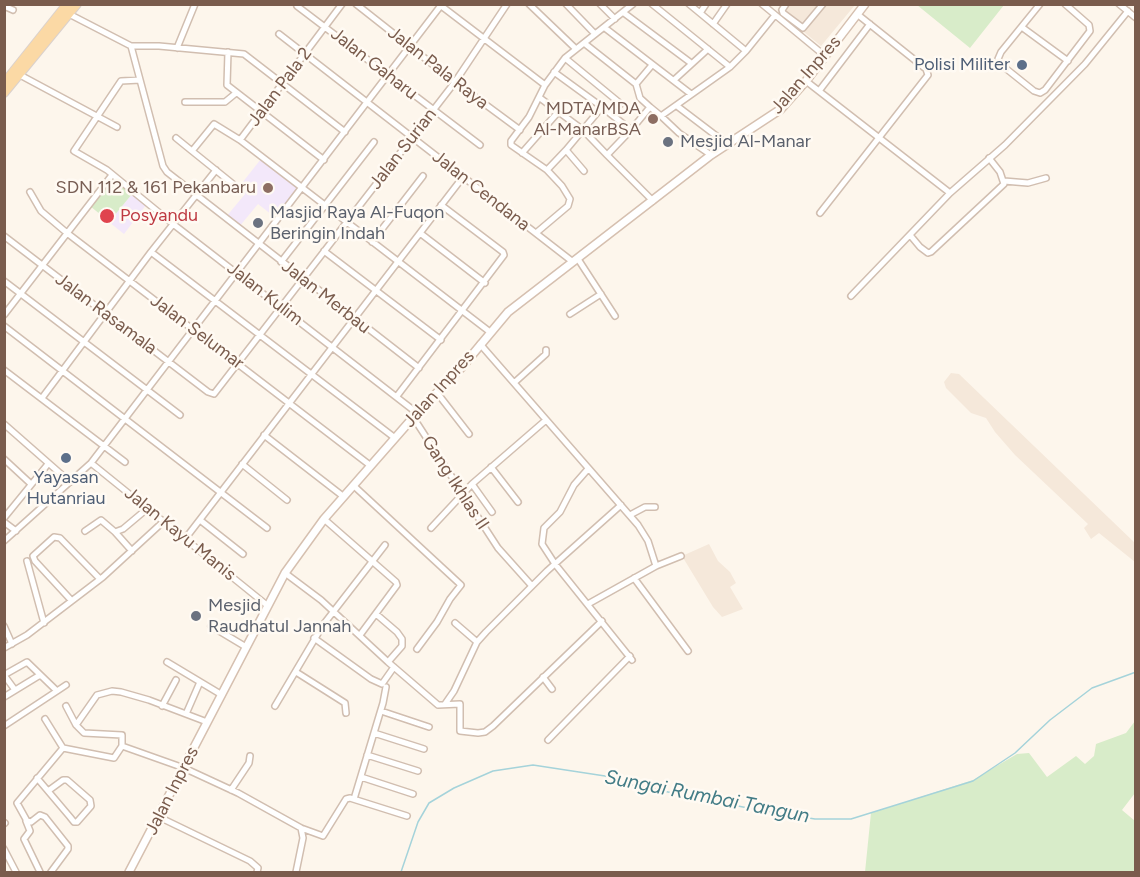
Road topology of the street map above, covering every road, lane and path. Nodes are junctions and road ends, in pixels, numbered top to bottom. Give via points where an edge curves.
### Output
1 (67, 4) edge
2 (78, 4) edge
3 (195, 4) edge
4 (342, 4) edge
5 (507, 4) edge
6 (529, 4) edge
7 (566, 4) edge
8 (600, 4) edge
9 (633, 4) edge
10 (652, 4) edge
11 (689, 4) edge
12 (706, 4) edge
13 (727, 4) edge
14 (762, 4) edge
15 (786, 4) edge
16 (823, 4) edge
17 (865, 4) edge
18 (1041, 4) edge
19 (1065, 4) edge
20 (1119, 4) edge
21 (358, 5) edge
22 (440, 5) edge
23 (4, 6) edge
24 (297, 6) edge
25 (13, 10) dead end
26 (1128, 11) junction
27 (624, 13) junction
28 (700, 13) junction
29 (69, 14) junction
30 (857, 14) junction
31 (775, 15) junction
32 (1136, 18) edge
33 (615, 19) junction
34 (713, 24) junction
35 (870, 24) junction
36 (326, 26) junction
37 (605, 28) junction
38 (1023, 28) junction
39 (279, 34) dead end
40 (596, 34) junction
41 (483, 40) junction
42 (584, 44) junction
43 (131, 46) junction
44 (409, 47) junction
45 (177, 48) junction
46 (576, 49) junction
47 (708, 49) junction
48 (746, 51) junction
49 (228, 52) junction
50 (304, 54) junction
51 (825, 56) junction
52 (565, 58) junction
53 (1068, 62) junction
54 (691, 63) junction
55 (652, 65) junction
56 (730, 67) junction
57 (554, 72) junction
58 (20, 75) junction
59 (388, 75) junction
60 (140, 80) junction
61 (674, 80) junction
62 (806, 81) junction
63 (455, 82) junction
64 (4, 83) edge
65 (282, 83) junction
66 (636, 84) junction
67 (545, 85) junction
68 (819, 91) junction
69 (4, 93) edge
70 (236, 93) junction
71 (691, 94) junction
72 (540, 98) junction
73 (185, 102) dead end
74 (367, 104) junction
75 (621, 104) dead end
76 (677, 106) junction
77 (602, 107) junction
78 (650, 107) junction
79 (434, 110) junction
80 (261, 111) junction
81 (559, 111) junction
82 (96, 116) junction
83 (661, 116) junction
84 (117, 127) dead end
85 (520, 130) junction
86 (583, 130) junction
87 (631, 130) junction
88 (345, 132) junction
89 (176, 138) dead end
90 (412, 138) junction
91 (880, 138) junction
92 (240, 140) junction
93 (374, 142) dead end
94 (727, 144) junction
95 (480, 145) dead end
96 (566, 150) junction
97 (192, 151) junction
98 (522, 153) junction
99 (608, 155) junction
100 (711, 156) junction
101 (989, 158) junction
102 (324, 160) junction
103 (216, 170) junction
104 (547, 170) junction
105 (584, 171) dead end
106 (112, 175) junction
107 (423, 176) dead end
108 (463, 177) junction
109 (1046, 178) dead end
110 (1004, 181) junction
111 (233, 184) dead end
112 (302, 188) junction
113 (30, 192) dead end
114 (950, 194) junction
115 (195, 195) junction
116 (653, 201) junction
117 (324, 205) junction
118 (441, 205) junction
119 (820, 213) dead end
120 (346, 222) junction
121 (173, 224) junction
122 (67, 233) junction
123 (420, 233) junction
124 (536, 233) junction
125 (910, 235) junction
126 (4, 236) edge
127 (372, 242) junction
128 (259, 245) junction
129 (324, 251) junction
130 (151, 252) junction
131 (575, 260) junction
132 (281, 262) junction
133 (398, 262) junction
134 (42, 265) junction
135 (237, 273) junction
136 (303, 279) junction
137 (130, 280) junction
138 (4, 281) edge
139 (485, 283) junction
140 (376, 290) junction
141 (21, 294) junction
142 (600, 294) junction
143 (851, 296) dead end
144 (216, 301) junction
145 (281, 307) junction
146 (105, 312) junction
147 (463, 312) junction
148 (570, 314) dead end
149 (4, 315) edge
150 (615, 316) dead end
151 (354, 319) junction
152 (4, 326) edge
153 (193, 329) junction
154 (490, 332) junction
155 (260, 335) junction
156 (441, 340) junction
157 (84, 342) junction
158 (480, 344) junction
159 (333, 347) junction
160 (546, 350) dead end
161 (169, 362) junction
162 (238, 363) junction
163 (419, 368) junction
164 (4, 370) edge
165 (63, 371) junction
166 (311, 375) junction
167 (515, 382) junction
168 (147, 389) junction
169 (208, 392) joint
170 (438, 394) junction
171 (397, 396) junction
172 (42, 398) junction
173 (289, 403) junction
174 (180, 415) dead end
175 (415, 415) junction
176 (124, 418) junction
177 (546, 420) junction
178 (4, 424) edge
179 (469, 434) dead end
180 (264, 435) junction
181 (395, 438) junction
182 (104, 445) junction
183 (4, 459) edge
184 (125, 462) dead end
185 (91, 463) junction
186 (48, 464) junction
187 (242, 464) junction
188 (371, 466) junction
189 (491, 467) junction
190 (588, 469) junction
191 (70, 482) junction
192 (31, 484) junction
193 (472, 484) junction
194 (354, 486) junction
195 (220, 493) junction
196 (462, 494) junction
197 (344, 497) junction
198 (287, 500) dead end
199 (518, 502) dead end
200 (621, 505) junction
201 (655, 507) dead end
202 (148, 508) junction
203 (492, 512) dead end
204 (630, 516) junction
205 (324, 519) junction
206 (4, 520) edge
207 (200, 520) junction
208 (164, 521) junction
209 (267, 528) dead end
210 (431, 528) dead end
211 (16, 531) junction
212 (85, 531) dead end
213 (115, 532) junction
214 (185, 539) junction
215 (4, 541) edge
216 (385, 545) dead end
217 (132, 551) junction
218 (243, 555) dead end
219 (681, 556) dead end
220 (27, 561) dead end
221 (372, 561) junction
222 (555, 564) junction
223 (656, 566) junction
224 (285, 573) junction
225 (634, 578) junction
226 (100, 579) junction
227 (532, 586) junction
228 (71, 600) junction
229 (588, 604) junction
230 (268, 606) junction
231 (333, 610) junction
232 (376, 614) junction
233 (602, 621) junction
234 (44, 623) junction
235 (455, 623) dead end
236 (4, 626) edge
237 (211, 626) dead end
238 (360, 635) junction
239 (314, 638) junction
240 (477, 642) junction
241 (12, 644) junction
242 (246, 647) junction
243 (4, 648) edge
244 (417, 650) dead end
245 (688, 651) dead end
246 (167, 662) dead end
247 (388, 662) junction
248 (394, 667) junction
249 (296, 672) junction
250 (5, 675) edge
251 (40, 675) junction
252 (543, 677) junction
253 (176, 680) dead end
254 (200, 682) junction
255 (66, 685) dead end
256 (386, 687) dead end
257 (552, 689) dead end
258 (15, 690) junction
259 (57, 691) junction
260 (222, 695) junction
261 (4, 697) edge
262 (445, 704) junction
263 (66, 706) dead end
264 (162, 706) junction
265 (275, 706) dead end
266 (381, 711) junction
267 (346, 713) dead end
268 (186, 714) junction
269 (45, 719) dead end
270 (207, 722) junction
271 (76, 725) junction
272 (4, 726) edge
273 (429, 727) dead end
274 (374, 733) junction
275 (548, 740) dead end
276 (122, 746) junction
277 (63, 748) junction
278 (424, 749) dead end
279 (368, 755) junction
280 (250, 756) dead end
281 (184, 768) junction
282 (418, 771) dead end
283 (361, 777) junction
284 (37, 778) junction
285 (231, 790) junction
286 (48, 791) junction
287 (413, 794) dead end
288 (354, 799) junction
289 (407, 816) dead end
290 (159, 817) junction
291 (26, 821) junction
292 (301, 828) junction
293 (4, 849) edge
294 (16, 873) edge
295 (40, 873) edge
296 (51, 873) edge
297 (129, 873) edge
298 (257, 873) edge
299 (296, 873) edge

1 - 64 main road
2 - 29 main road
3 - 45 street
4 - 36 street, Jalan Pala 2
5 - 41 street, Jalan Surian
6 - 46 street
7 - 40 street
8 - 33 street
9 - 27 street
10 - 47 street
11 - 28 street
12 - 28 street
13 - 34 street
14 - 31 street
15 - 16 street via 783,13 803,28
17 - 30 main road, Jalan Inpres
18 - 38 street
19 - 53 street via 1089,25 1090,31
20 - 26 street
21 - 44 street, Jalan Pala Raya
22 - 41 street
22 - 44 street
23 - 25 street
24 - 36 street, Jalan Gaharu
26 - 32 street
26 - 101 street via 1085,64
27 - 33 street
27 - 54 street
28 - 34 street
29 - 43 street
29 - 58 main road
30 - 35 street
30 - 51 main road, Jalan Inpres
31 - 48 street
31 - 51 street
33 - 37 street
34 - 48 street
35 - 68 street
35 - 91 street via 928,72
36 - 50 street, Jalan Pala 2
36 - 59 street, Jalan Gaharu
37 - 40 street
37 - 55 street
38 - 53 street
38 - 53 street via 1001,52 998,61 1034,91 1045,90
39 - 50 street, Jalan Cendana
40 - 42 street
41 - 63 street, Jalan Surian
41 - 67 street
42 - 46 street
42 - 66 street
43 - 45 street
43 - 60 street, Jalan Merbau
44 - 59 street
44 - 63 street, Jalan Pala Raya
45 - 49 street
46 - 52 street
47 - 54 street
47 - 56 street
48 - 56 street
49 - 65 street via 249,57
49 - 70 street via 227,85
50 - 65 street, Jalan Pala 2
50 - 74 street, Jalan Cendana
51 - 62 main road, Jalan Inpres
52 - 57 street
52 - 75 street
54 - 61 street
55 - 61 street
55 - 66 street
56 - 71 street
57 - 67 street
57 - 77 street
58 - 69 main road
58 - 82 street
59 - 74 street
59 - 79 street, Jalan Gaharu
60 - 82 street via 121,81
60 - 115 street, Jalan Merbau via 165,169
61 - 71 street
62 - 68 street
62 - 94 main road, Jalan Inpres via 781,109
63 - 79 street, Jalan Surian
63 - 85 street, Jalan Pala Raya
65 - 80 street, Jalan Pala 2
65 - 88 street
66 - 78 street via 640,98
67 - 72 street
68 - 91 street
70 - 73 street via 225,102
70 - 80 street
71 - 76 street
72 - 81 street
72 - 85 street
74 - 88 street
74 - 90 street, Jalan Cendana
76 - 83 street
76 - 94 street
77 - 86 street
77 - 87 street
78 - 83 street
78 - 87 street
79 - 90 street, Jalan Surian
79 - 95 street, Jalan Gaharu
80 - 92 street, Jalan Pala 2
80 - 102 street
81 - 86 street
81 - 98 street
82 - 84 street
82 - 106 street, Jalan Kulim via 74,151
83 - 100 street
85 - 98 street via 511,141
86 - 96 street
86 - 99 street
87 - 99 street
88 - 102 street
89 - 97 street
90 - 108 street, Jalan Cendana
90 - 120 street, Jalan Surian
91 - 114 street
91 - 119 street
92 - 97 street via 214,124
92 - 112 street
93 - 117 street
94 - 100 main road, Jalan Inpres
96 - 104 street
96 - 105 street
97 - 103 street
98 - 104 street
99 - 116 street
100 - 116 main road, Jalan Inpres
101 - 110 street
101 - 114 street
102 - 112 street
103 - 111 street
103 - 115 street
104 - 124 street via 570,202
106 - 121 street, Jalan Kulim
106 - 122 street
107 - 127 street
108 - 118 street
108 - 124 street, Jalan Cendana
109 - 110 street via 1023,184
110 - 125 street via 931,252 920,247
112 - 117 street
112 - 128 street
113 - 122 street, Jalan Selumar via 41,211
114 - 125 street
115 - 121 street
115 - 128 street, Jalan Merbau
116 - 131 main road, Jalan Inpres
117 - 120 street
117 - 132 street
118 - 123 street
118 - 139 street via 504,254
120 - 127 street
120 - 129 street, Jalan Surian
121 - 130 street
121 - 135 street, Jalan Kulim
122 - 134 street
122 - 137 street, Jalan Selumar
123 - 133 street
123 - 139 street
124 - 131 street, Jalan Cendana
125 - 143 street
126 - 134 street, Jalan Rasamala
127 - 133 street
128 - 132 street, Jalan Merbau
128 - 135 street
129 - 136 street, Jalan Surian
129 - 140 street
130 - 137 street
130 - 144 street
131 - 142 street, Jalan Cendana
131 - 154 main road, Jalan Inpres via 508,312
132 - 136 street, Jalan Merbau
133 - 140 street
133 - 147 street
134 - 141 street
134 - 146 street, Jalan Rasamala
135 - 144 street
135 - 145 street, Jalan Kulim
136 - 145 street, Jalan Surian
136 - 151 street, Jalan Merbau
137 - 146 street
137 - 153 street, Jalan Selumar
138 - 141 street
139 - 147 street
140 - 151 street
140 - 156 street
141 - 149 street
141 - 157 street
142 - 148 street
142 - 150 street, Jalan Cendana
144 - 153 street
144 - 155 street
145 - 155 street, Jalan Surian
145 - 159 street, Jalan Kulim
146 - 157 street
146 - 161 street, Jalan Rasamala
147 - 154 street
147 - 156 street
151 - 159 street
151 - 163 street, Jalan Merbau
152 - 165 street
153 - 161 street
153 - 162 street, Jalan Selumar
154 - 158 main road, Jalan Inpres
155 - 162 street, Jalan Surian
155 - 166 street
156 - 163 street
157 - 165 street
157 - 168 street
158 - 167 street
158 - 170 main road, Jalan Inpres
159 - 166 street
159 - 171 street, Jalan Kulim
160 - 167 street
161 - 168 street
161 - 169 street, Jalan Rasamala
162 - 169 street, Jalan Surian via 216,392
162 - 173 street, Jalan Selumar
163 - 171 street
164 - 172 street, Jalan Kayu Manis
165 - 172 street
165 - 176 street
166 - 173 street
166 - 181 street
167 - 177 street
168 - 174 street
168 - 176 street
170 - 175 main road, Jalan Inpres
170 - 179 street
171 - 175 street, Jalan Kulim
172 - 182 street, Jalan Kayu Manis
173 - 180 street
173 - 188 street, Jalan Selumar
175 - 181 main road, Jalan Inpres
175 - 196 street, Gang Ikhlas II
176 - 182 street
176 - 195 street
177 - 189 street
177 - 190 street
178 - 186 street
180 - 187 street
180 - 197 street
181 - 188 main road, Jalan Inpres
182 - 184 street, Jalan Kayu Manis
182 - 185 street
183 - 192 street
185 - 191 street
185 - 202 street, Jalan Kayu Manis
186 - 191 street
186 - 192 street
187 - 195 street
187 - 198 street
188 - 194 main road, Jalan Inpres
189 - 193 street
189 - 199 street
190 - 200 street
190 - 222 street via 574,485 560,512 544,528 543,546
191 - 211 street
192 - 206 street
193 - 196 street
193 - 203 street
194 - 197 main road, Jalan Inpres
194 - 244 street via 461,585
195 - 207 street
195 - 209 street
196 - 210 street
196 - 227 street, Gang Ikhlas II via 499,550
197 - 205 main road, Jalan Inpres
200 - 204 street
200 - 222 street
201 - 204 street via 645,507
202 - 208 street, Jalan Kayu Manis
202 - 213 street
204 - 223 street via 644,532
205 - 221 street
205 - 224 main road, Jalan Inpres
206 - 211 street
207 - 214 street
207 - 218 street
208 - 214 street, Jalan Kayu Manis
208 - 217 street
211 - 215 street
212 - 213 street via 101,520
213 - 217 street
214 - 230 street, Jalan Kayu Manis
216 - 221 street
217 - 226 street
219 - 223 street
220 - 234 street
221 - 231 street
221 - 232 street via 397,585
222 - 227 street
222 - 229 street
223 - 225 street
224 - 230 main road, Jalan Inpres
224 - 231 street
225 - 229 street
225 - 245 street
226 - 228 street
226 - 228 street via 60,538 54,537 33,556
227 - 240 street
228 - 234 street
229 - 233 street
230 - 242 main road, Jalan Inpres
231 - 238 street
231 - 239 street
232 - 238 street
232 - 247 street via 402,639 402,646
233 - 252 street
233 - 275 street via 631,658
234 - 241 street
235 - 240 street
236 - 241 street
237 - 242 street
238 - 247 street
239 - 248 street via 382,684
239 - 249 street
240 - 262 street
241 - 243 street
242 - 260 main road, Jalan Inpres
246 - 254 street
247 - 248 street
248 - 262 street via 438,705
249 - 265 street
249 - 267 street via 345,704
250 - 251 street via 26,662
250 - 258 street
251 - 258 street
251 - 259 street
252 - 257 street
252 - 262 street via 485,732 460,731 461,706
253 - 264 street
254 - 260 street
254 - 268 street
255 - 259 street
256 - 266 street
258 - 261 street
259 - 272 street
260 - 270 main road, Jalan Inpres
263 - 271 street
264 - 268 street
264 - 271 street via 112,691 98,695
266 - 273 street
266 - 274 street
268 - 270 street
269 - 277 street
270 - 281 main road, Jalan Inpres
271 - 276 street via 84,733 122,735
274 - 278 street
274 - 279 street
276 - 277 street via 114,758
276 - 281 street
277 - 284 street
279 - 282 street
279 - 283 street
280 - 285 street
281 - 285 street
281 - 290 main road, Jalan Inpres
283 - 287 street
283 - 288 street
284 - 286 street
284 - 291 street via 17,803
285 - 292 street
286 - 286 street via 67,780 90,800 91,806 74,822
288 - 289 street
288 - 292 street via 346,800 324,836
290 - 297 main road, Jalan Inpres
290 - 298 street via 250,861 258,868
291 - 295 street via 30,831 24,839
291 - 296 street via 43,815 68,846
292 - 299 street via 303,838
293 - 294 street

